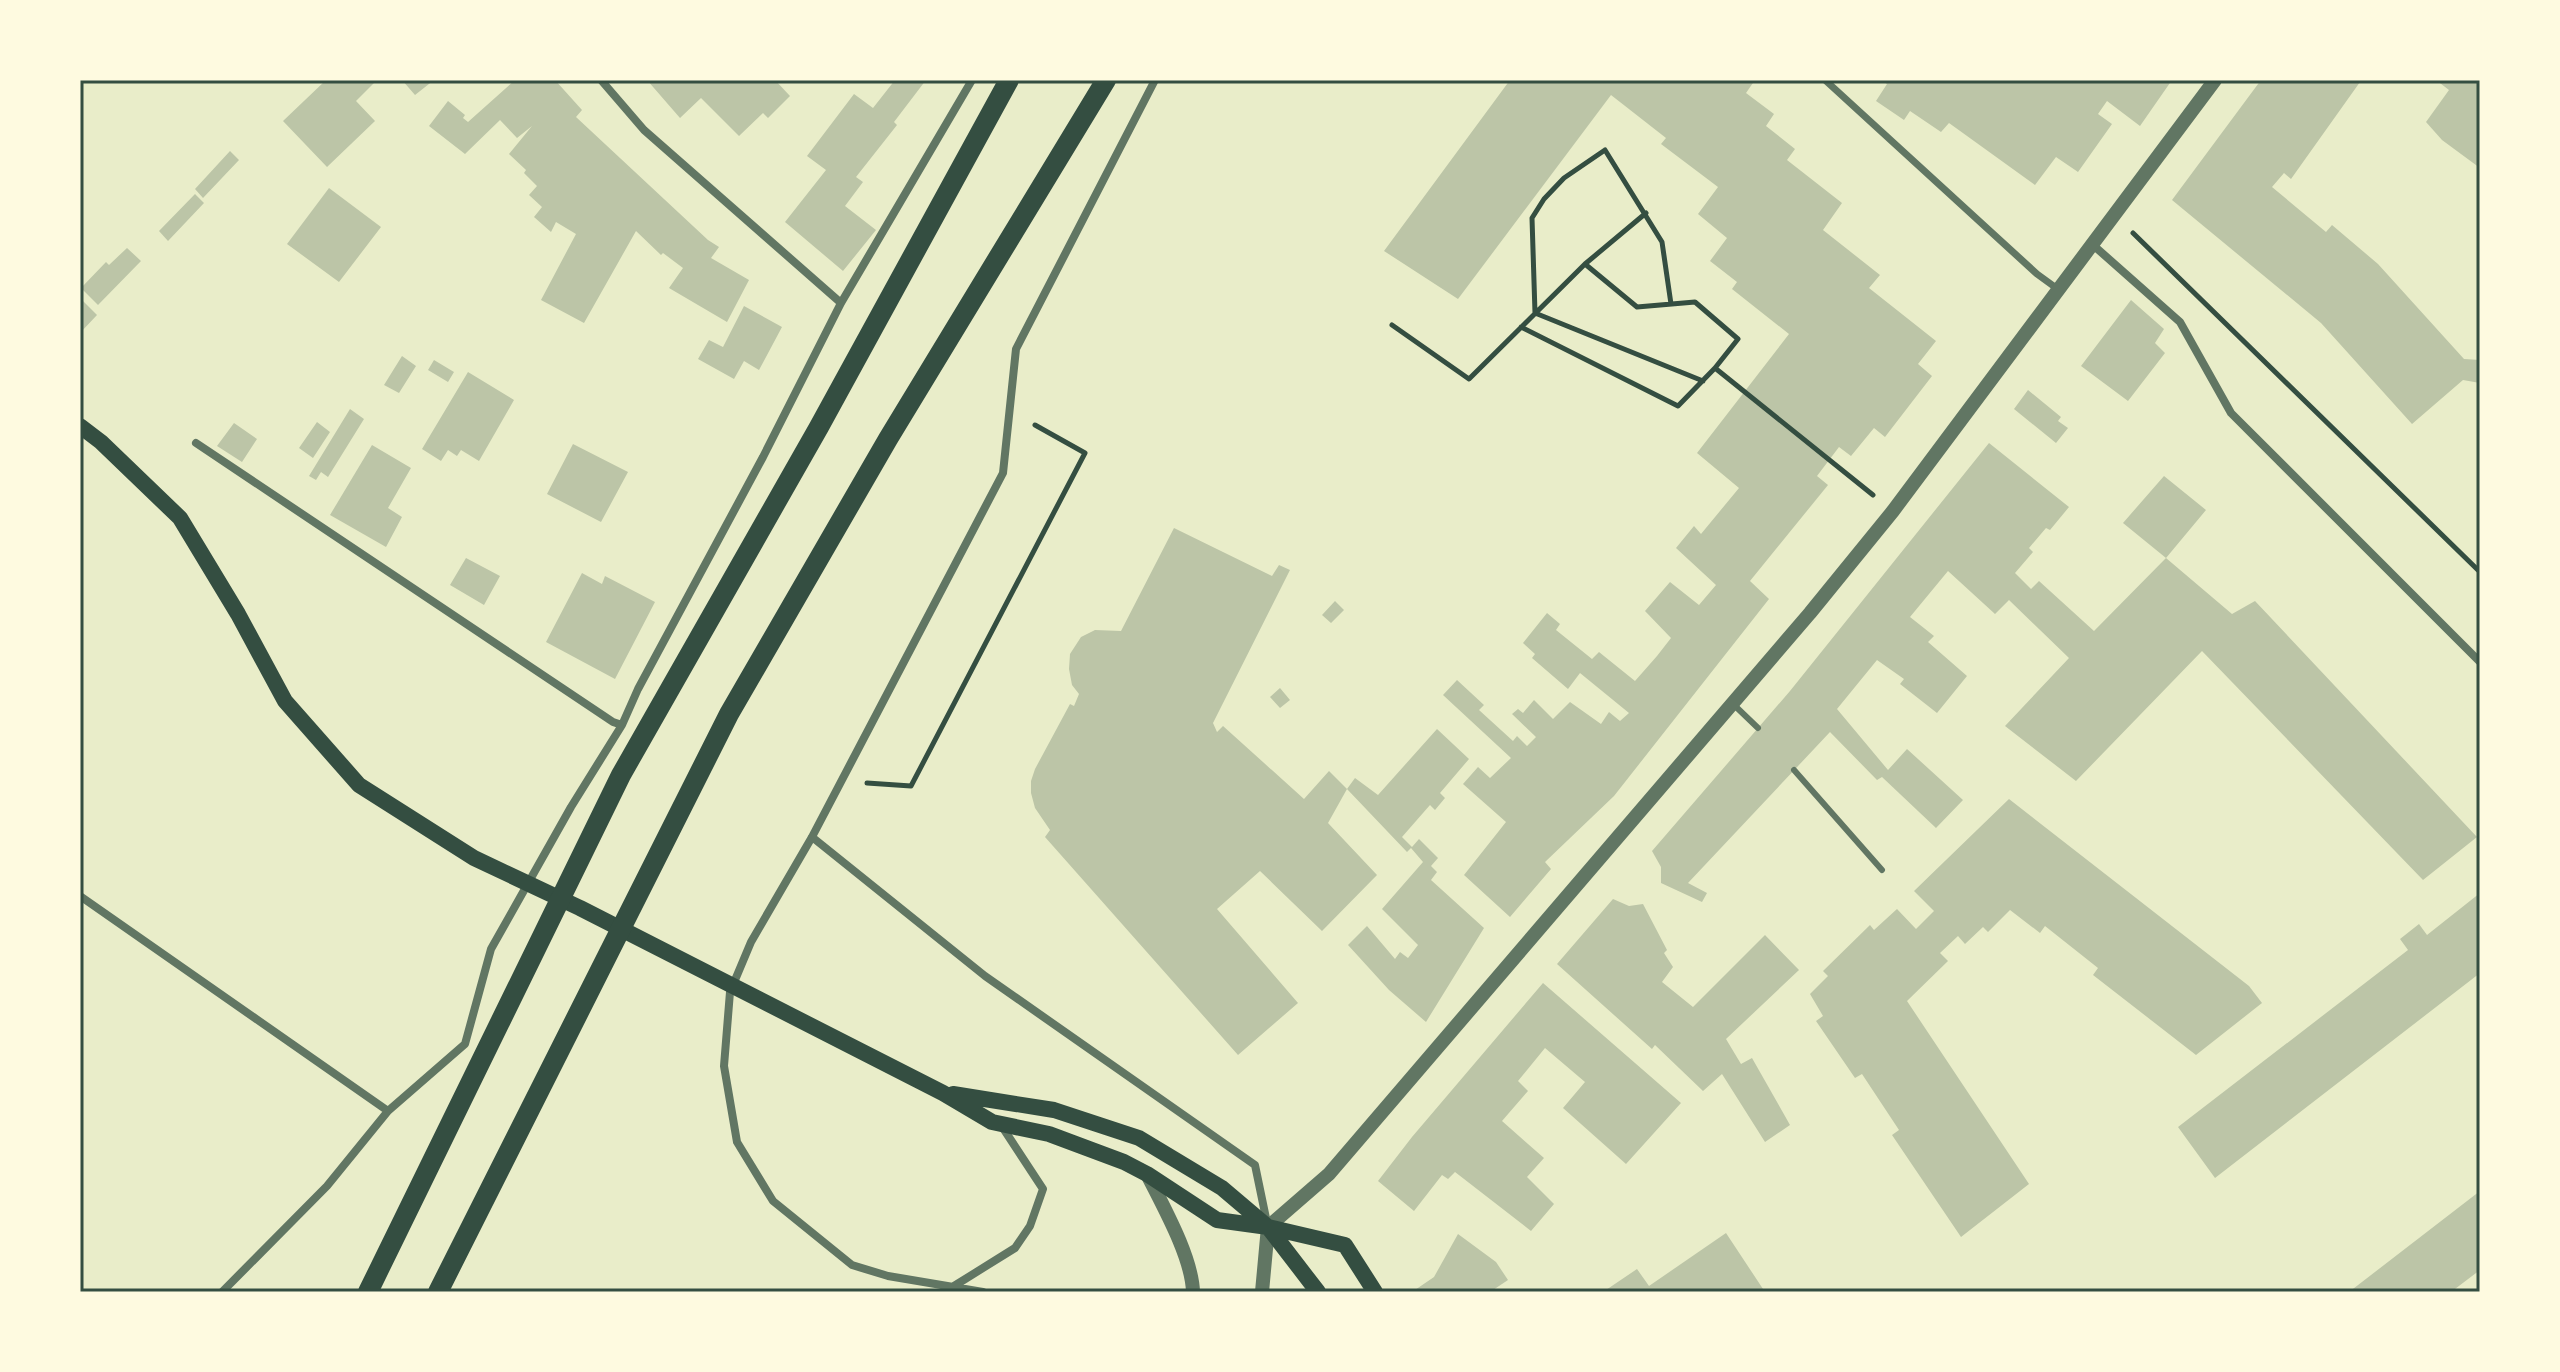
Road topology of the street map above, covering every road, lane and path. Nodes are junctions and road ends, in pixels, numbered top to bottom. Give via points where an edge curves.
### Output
1 (601, 80) edge
2 (972, 80) edge
3 (1009, 80) edge
4 (1106, 80) edge
5 (1155, 80) edge
6 (1825, 80) edge
7 (2215, 80) edge
8 (1646, 213) junction
9 (2116, 215) junction
10 (2093, 245) junction
11 (1585, 264) junction
12 (2059, 290) junction
13 (841, 303) junction
14 (1671, 304) junction
15 (1535, 313) junction
16 (1392, 325) dead end
17 (1521, 327) junction
18 (1715, 368) junction
19 (1703, 381) junction
20 (1009, 411) junction
21 (80, 426) edge
22 (196, 443) dead end
23 (1893, 511) junction
24 (2480, 572) edge
25 (2480, 662) edge
26 (1732, 703) junction
27 (622, 725) junction
28 (1758, 728) dead end
29 (1794, 770) dead end
30 (841, 781) junction
31 (812, 837) junction
32 (1882, 870) dead end
33 (80, 896) edge
34 (943, 1093) junction
35 (388, 1111) junction
36 (1000, 1124) junction
37 (1147, 1174) junction
38 (1268, 1227) junction
39 (954, 1286) junction
40 (222, 1292) edge
41 (368, 1292) edge
42 (438, 1292) edge
43 (983, 1292) edge
44 (1193, 1292) edge
45 (1262, 1292) edge
46 (1318, 1292) edge
47 (1375, 1292) edge

1 - 13 street via 644,130
2 - 13 street
3 - 41 main road via 621,775
4 - 42 main road via 729,714
5 - 20 street via 1016,349
6 - 12 street
7 - 9 street
8 - 11 path
8 - 14 path via 1662,242
8 - 15 path via 1605,150 1564,178 1532,218
9 - 10 street
9 - 24 path
10 - 12 street
10 - 25 street via 2180,322 2231,413
11 - 14 path via 1637,307
11 - 15 path
12 - 23 street
13 - 27 street
14 - 18 path via 1695,302 1738,339
15 - 17 path
15 - 19 path
16 - 17 path via 1469,379
17 - 19 path via 1678,406
18 - 19 path
18 - 23 path
20 - 30 street via 1003,473
20 - 30 path via 1085,453 911,786
21 - 34 main road via 180,518 285,701 359,785 474,858
22 - 27 street
23 - 26 street
26 - 28 lane
26 - 38 street via 1329,1174
27 - 35 street via 491,949 465,1044
29 - 32 lane
30 - 31 street
31 - 38 street via 985,976 1255,1165
31 - 39 street via 751,942 730,992 724,1066 737,1142 773,1201 852,1265
33 - 35 street
34 - 36 main road
34 - 38 main road via 1054,1110 1139,1138 1222,1188
35 - 40 street via 327,1186
36 - 37 main road via 1049,1134
36 - 39 street via 1043,1189 1030,1226 1015,1248
37 - 38 main road via 1217,1220
37 - 44 street via 1171,1223
38 - 45 street
38 - 46 main road
38 - 47 main road via 1345,1245
39 - 43 street

